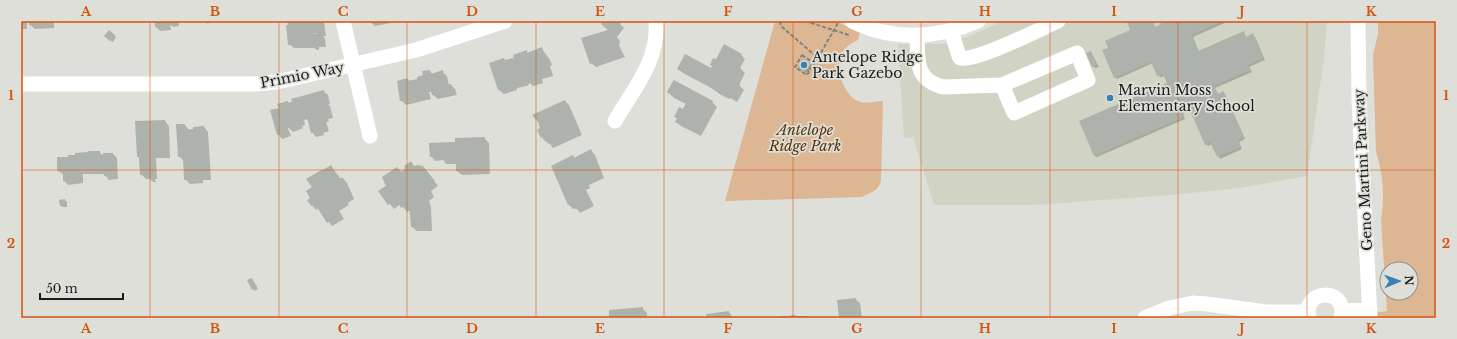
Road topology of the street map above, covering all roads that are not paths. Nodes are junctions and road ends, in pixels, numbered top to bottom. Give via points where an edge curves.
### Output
1 (343, 21) edge
2 (505, 21) edge
3 (656, 21) edge
4 (978, 21) edge
5 (1058, 21) edge
6 (1358, 21) edge
7 (854, 22) edge
8 (951, 30) junction
9 (918, 35) junction
10 (353, 65) junction
11 (21, 84) edge
12 (1002, 85) junction
13 (614, 121) dead end
14 (370, 136) dead end
15 (1342, 314) edge
16 (1370, 314) edge
17 (1309, 315) edge
18 (1145, 318) edge

1 - 10 street
2 - 10 street, Primio Way via 416,50
3 - 13 street via 656,37 651,60
4 - 8 street
5 - 8 street via 985,54 967,59 960,58
6 - 16 street, Geno Martini Parkway via 1359,101
7 - 9 street via 885,32
8 - 9 street
9 - 12 street via 919,69 930,82 943,87
10 - 11 street, Primio Way via 266,83
10 - 14 street
12 - 12 street via 1076,53 1088,80 1014,113
15 - 16 street
15 - 17 street via 1336,299 1330,295 1323,295 1311,302
17 - 18 street via 1193,303 1169,308

